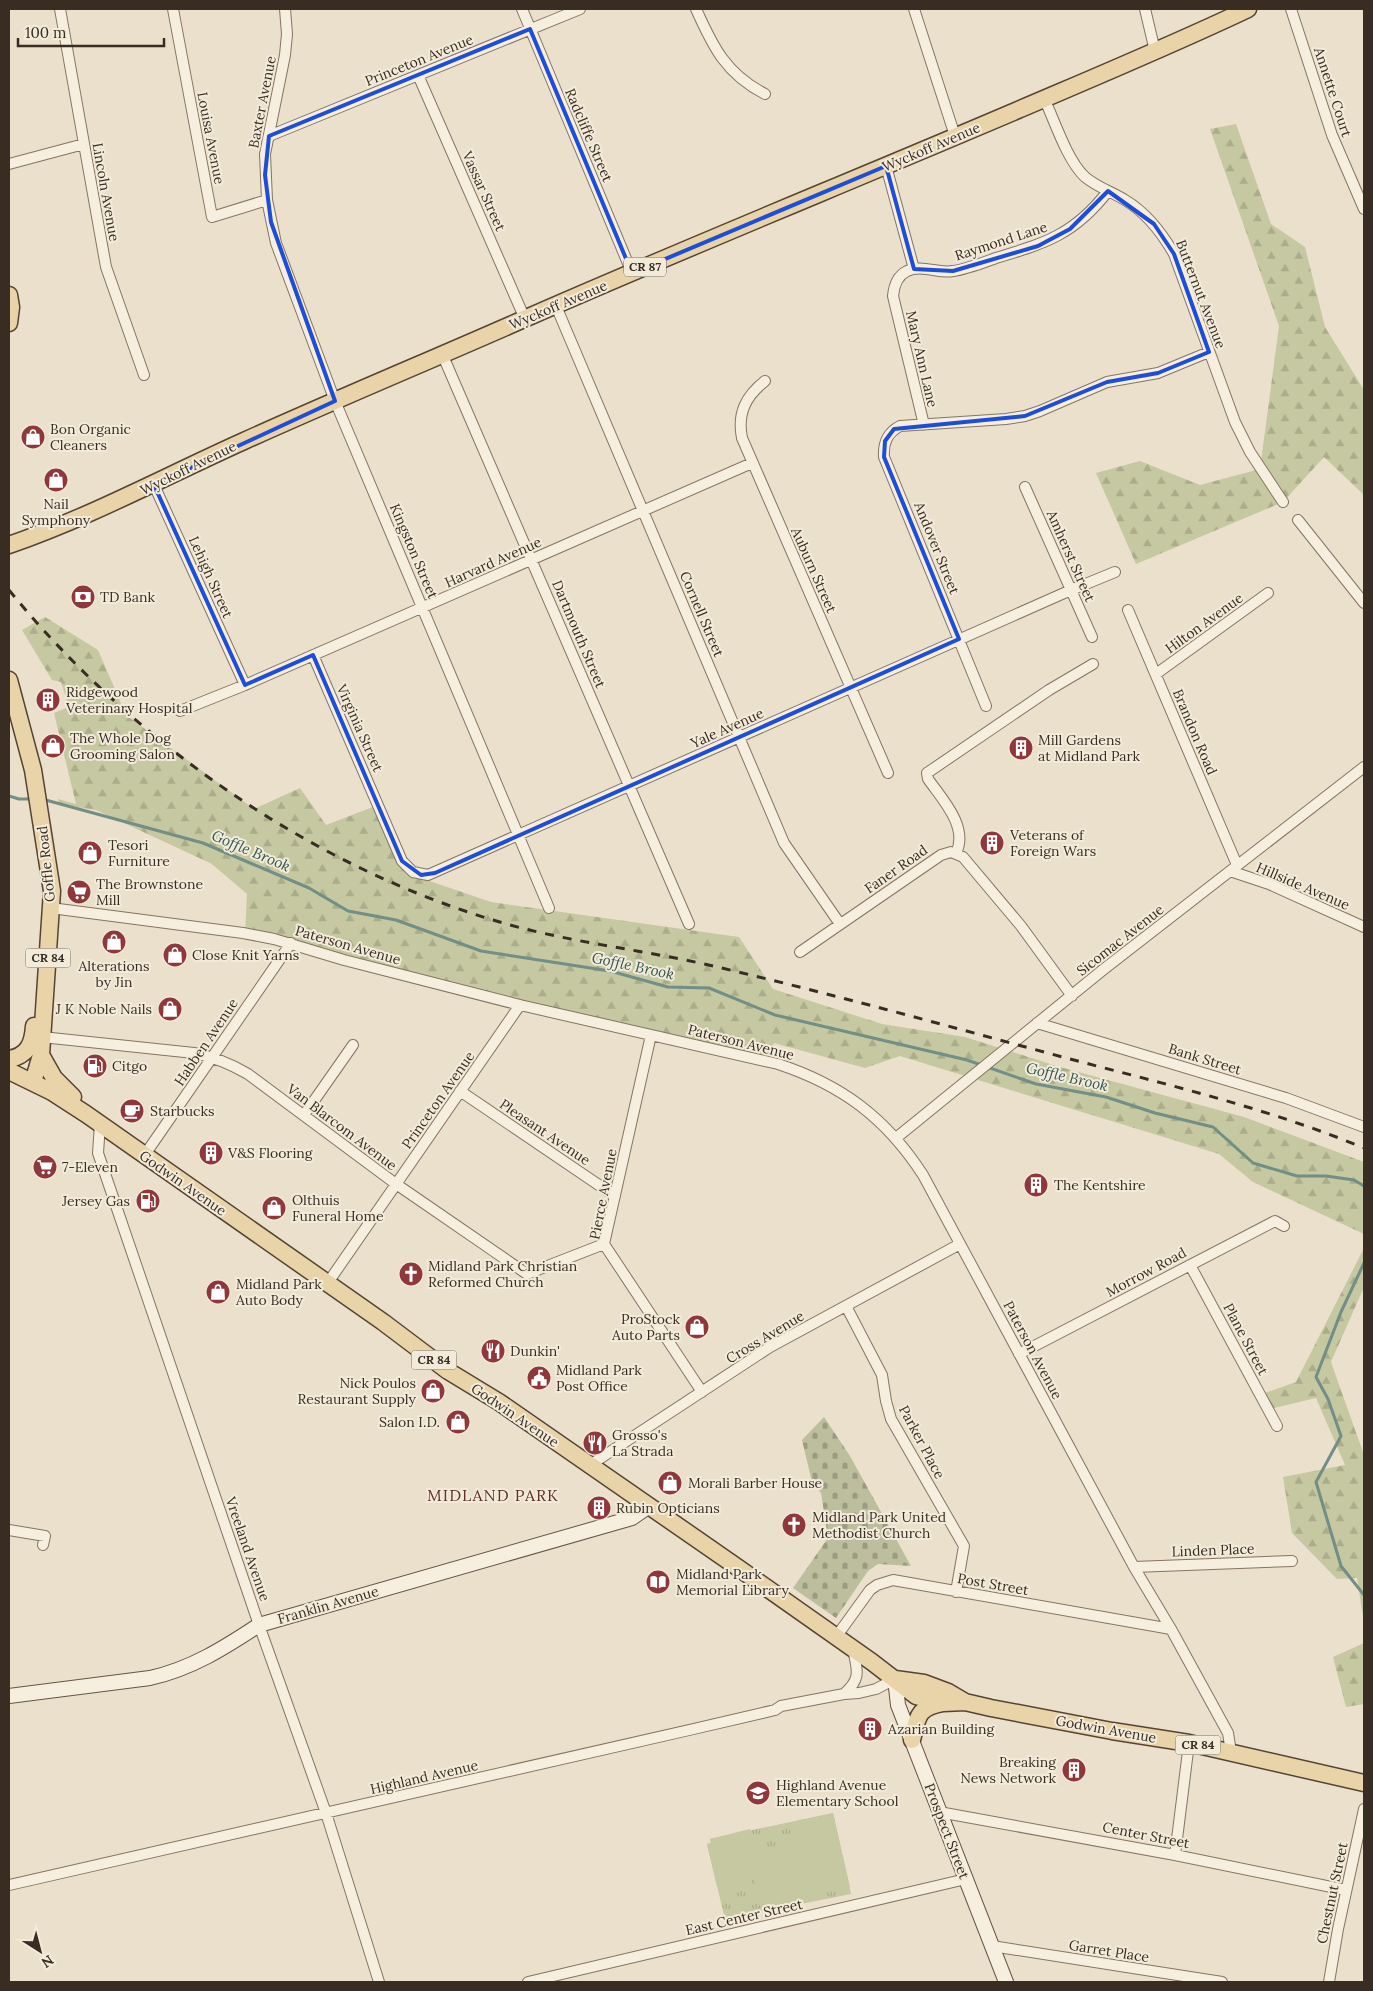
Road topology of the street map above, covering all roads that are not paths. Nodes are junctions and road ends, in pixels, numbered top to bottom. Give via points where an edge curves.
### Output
1 (60, 9) edge
2 (173, 9) edge
3 (285, 9) edge
4 (522, 9) edge
5 (580, 9) edge
6 (696, 9) edge
7 (914, 9) edge
8 (1145, 9) edge
9 (1248, 9) edge
10 (1292, 9) edge
11 (530, 29) junction
12 (1155, 51) junction
13 (418, 75) junction
14 (765, 94) dead end
15 (1044, 98) junction
16 (269, 136) junction
17 (955, 136) junction
18 (84, 144) junction
19 (9, 164) edge
20 (886, 166) junction
21 (1108, 191) junction
22 (267, 200) junction
23 (1364, 210) edge
24 (914, 269) junction
25 (632, 273) junction
26 (9, 295) edge
27 (556, 306) junction
28 (525, 319) junction
29 (9, 323) edge
30 (1209, 352) junction
31 (443, 356) junction
32 (144, 376) dead end
33 (765, 381) dead end
34 (335, 401) junction
35 (924, 425) junction
36 (752, 463) junction
37 (154, 485) junction
38 (1025, 487) dead end
39 (1283, 502) dead end
40 (643, 511) junction
41 (1298, 520) dead end
42 (9, 545) edge
43 (532, 560) junction
44 (1115, 572) dead end
45 (1071, 590) junction
46 (1268, 593) dead end
47 (1364, 603) edge
48 (422, 608) junction
49 (1128, 610) dead end
50 (1092, 637) dead end
51 (960, 639) junction
52 (313, 655) junction
53 (1092, 664) dead end
54 (1156, 674) junction
55 (9, 680) edge
56 (244, 683) junction
57 (850, 688) junction
58 (986, 706) dead end
59 (180, 711) dead end
60 (739, 737) junction
61 (1364, 767) edge
62 (888, 773) dead end
63 (630, 786) junction
64 (381, 812) joint
65 (519, 835) junction
66 (956, 853) junction
67 (1234, 868) junction
68 (51, 908) junction
69 (549, 908) dead end
70 (689, 924) dead end
71 (840, 924) junction
72 (1364, 927) edge
73 (291, 943) junction
74 (800, 952) dead end
75 (1072, 996) junction
76 (520, 1005) junction
77 (45, 1008) junction
78 (1037, 1023) junction
79 (651, 1035) junction
80 (42, 1037) junction
81 (353, 1045) dead end
82 (41, 1055) junction
83 (213, 1057) junction
84 (9, 1059) edge
85 (9, 1071) edge
86 (33, 1082) junction
87 (460, 1091) junction
88 (86, 1114) junction
89 (304, 1115) junction
90 (100, 1124) junction
91 (1364, 1127) edge
92 (896, 1138) junction
93 (144, 1156) junction
94 (396, 1184) junction
95 (615, 1196) junction
96 (1284, 1226) dead end
97 (604, 1244) junction
98 (960, 1244) junction
99 (1190, 1264) junction
100 (327, 1284) junction
101 (846, 1306) junction
102 (1020, 1354) junction
103 (702, 1392) junction
104 (1277, 1426) dead end
105 (590, 1465) junction
106 (648, 1507) junction
107 (9, 1530) edge
108 (43, 1545) dead end
109 (1292, 1561) dead end
110 (1134, 1567) junction
111 (956, 1592) junction
112 (259, 1625) junction
113 (1171, 1628) junction
114 (836, 1637) junction
115 (853, 1648) junction
116 (895, 1679) junction
117 (844, 1694) junction
118 (9, 1696) edge
119 (965, 1702) junction
120 (943, 1703) junction
121 (912, 1740) junction
122 (1189, 1743) junction
123 (1231, 1752) junction
124 (1364, 1783) edge
125 (1364, 1809) edge
126 (940, 1812) junction
127 (326, 1813) junction
128 (1175, 1855) junction
129 (966, 1879) junction
130 (9, 1885) edge
131 (1346, 1890) junction
132 (992, 1946) junction
133 (379, 1982) edge
134 (528, 1982) edge
135 (1006, 1982) edge
136 (1222, 1982) edge
137 (1329, 1982) edge

1 - 18 street, Lincoln Avenue
2 - 22 street, Louisa Avenue via 212,217
3 - 16 street, Baxter Avenue via 285,54
4 - 11 street, Radcliffe Street
5 - 11 street, Princeton Avenue
6 - 14 street via 718,54 741,79
7 - 17 street
8 - 12 street
9 - 12 main road, Wyckoff Avenue / CR 87
10 - 23 street, Annette Court via 1332,135
11 - 13 street, Princeton Avenue
11 - 25 street, Radcliffe Street
12 - 15 main road, Wyckoff Avenue / CR 87
13 - 16 street, Princeton Avenue
13 - 28 street, Vassar Street
15 - 17 main road, Wyckoff Avenue / CR 87
15 - 21 street, Butternut Avenue via 1076,166
16 - 22 street, Baxter Avenue via 265,161
17 - 20 main road, Wyckoff Avenue / CR 87
18 - 19 street
18 - 32 street, Lincoln Avenue via 106,267
20 - 24 street
20 - 25 main road, Wyckoff Avenue / CR 87
21 - 24 street, Raymond Lane via 1078,223 1038,246 953,272
21 - 30 street, Butternut Avenue via 1140,210 1164,237 1174,254
22 - 34 street, Kingston Street via 276,243
24 - 35 street, Mary Ann Lane via 901,275 893,296
25 - 27 main road, Wyckoff Avenue / CR 87
26 - 29 main road via 12,307
27 - 28 main road, Wyckoff Avenue / CR 87
27 - 40 street, Cornell Street
28 - 31 main road, Wyckoff Avenue / CR 87
30 - 35 street, Mary Ann Lane via 1158,373 1107,382 1024,416
30 - 39 street, Butternut Avenue via 1250,452
31 - 34 main road, Wyckoff Avenue / CR 87
31 - 43 street, Dartmouth Street
33 - 36 street, Auburn Street via 748,398 741,416 742,438
34 - 37 main road, Wyckoff Avenue / CR 87
34 - 48 street, Kingston Street
35 - 51 street, Andover Street via 900,426 894,430 885,441 884,457
36 - 40 street, Harvard Avenue
36 - 57 street, Auburn Street
37 - 42 main road, Wyckoff Avenue / CR 87
37 - 56 street, Lehigh Street
38 - 45 street, Amherst Street
40 - 43 street, Harvard Avenue
40 - 60 street, Cornell Street
41 - 47 street
43 - 48 street, Harvard Avenue
43 - 63 street, Dartmouth Street
44 - 45 street, Yale Avenue
45 - 50 street, Amherst Street
45 - 51 street, Yale Avenue
46 - 54 street, Hilton Avenue
48 - 52 street, Harvard Avenue
48 - 65 street, Kingston Street
49 - 54 street, Brandon Road
51 - 57 street, Yale Avenue
51 - 58 street, Andover Street
52 - 56 street, Harvard Avenue
52 - 64 street, Virginia Street
53 - 66 street via 927,773 958,825 960,844
54 - 67 street, Brandon Road
55 - 68 main road, Goffle Road / CR 84 via 36,788 52,891
56 - 59 street, Harvard Avenue
57 - 60 street, Yale Avenue
57 - 62 street, Auburn Street
60 - 63 street, Yale Avenue
60 - 71 street, Cornell Street via 784,843
61 - 67 street, Sicomac Avenue
63 - 65 street, Yale Avenue
63 - 70 street, Dartmouth Street
64 - 65 street, Yale Avenue via 402,861 421,875 434,873
65 - 69 street, Kingston Street
66 - 71 street, Faner Road via 941,855
66 - 75 street via 963,856 998,898
67 - 72 street, Hillside Avenue
67 - 75 street, Sicomac Avenue
68 - 73 street, Paterson Avenue via 243,933
68 - 77 main road, Goffle Road / CR 84
71 - 74 street, Faner Road
73 - 76 street, Paterson Avenue
73 - 83 street, Habben Avenue
75 - 78 street, Sicomac Avenue
76 - 79 street, Paterson Avenue
76 - 87 street, Princeton Avenue
77 - 80 main road, Goffle Road / CR 84
77 - 84 main road via 35,1017 29,1048 20,1056
78 - 91 street, Bank Street via 1286,1098
78 - 92 street, Sicomac Avenue
79 - 92 street, Paterson Avenue via 802,1072 850,1097
79 - 95 street, Pierce Avenue
80 - 82 main road, Goffle Road / CR 84
80 - 83 street, Van Blarcom Avenue
81 - 89 street
82 - 86 main road, Goffle Road / CR 84
82 - 88 main road via 54,1078
83 - 89 street, Van Blarcom Avenue via 248,1074
83 - 93 street, Habben Avenue
85 - 86 main road, Godwin Avenue
86 - 88 main road, Godwin Avenue / CR 84
87 - 94 street, Princeton Avenue
87 - 95 street, Pleasant Avenue
88 - 90 main road, Godwin Avenue / CR 84
89 - 94 street, Van Blarcom Avenue
90 - 93 main road, Godwin Avenue / CR 84
90 - 112 street, Vreeland Avenue via 98,1153
92 - 98 street, Paterson Avenue via 923,1175
93 - 100 main road, Godwin Avenue / CR 84
94 - 97 street, Van Blarcom Avenue via 527,1274
94 - 100 street, Princeton Avenue
95 - 97 street, Pierce Avenue
96 - 99 street, Morrow Road via 1275,1220
97 - 103 street, Pierce Avenue
98 - 101 street, Cross Avenue
98 - 102 street, Paterson Avenue
99 - 102 street, Morrow Road
99 - 104 street, Plane Street
100 - 105 main road, Godwin Avenue / CR 84 via 448,1371
101 - 103 street, Cross Avenue via 770,1347
101 - 111 street, Parker Place via 882,1374 891,1420 964,1546
102 - 110 street, Paterson Avenue
103 - 105 street, Cross Avenue
105 - 106 main road, Godwin Avenue / CR 84
106 - 112 street, Franklin Avenue via 632,1518
106 - 114 main road, Godwin Avenue / CR 84
107 - 108 street via 45,1536
109 - 110 street, Linden Place
110 - 113 street, Paterson Avenue
111 - 113 street, Post Street
111 - 114 street, Post Street via 902,1581 885,1581 870,1590
112 - 118 street, Franklin Avenue via 209,1657 171,1673
112 - 127 street, Vreeland Avenue
113 - 123 street, Paterson Avenue via 1228,1733
114 - 115 main road, Godwin Avenue / CR 84
115 - 116 main road, Godwin Avenue / CR 84
115 - 117 street via 856,1676 854,1685
116 - 117 street, Highland Avenue via 876,1689
116 - 119 main road, Godwin Avenue / CR 84 via 924,1683
116 - 120 main road, Godwin Avenue / CR 84 via 916,1696
116 - 121 street, Prospect Street via 898,1705
117 - 127 street, Highland Avenue
119 - 120 main road, Godwin Avenue / CR 84
119 - 122 main road, Godwin Avenue / CR 84
120 - 121 main road via 928,1706 920,1713
121 - 126 street, Prospect Street
122 - 123 main road, Godwin Avenue / CR 84
122 - 128 street
123 - 124 main road, Godwin Avenue / CR 84
125 - 131 street, Chestnut Street
126 - 128 street, Center Street
126 - 129 street, Prospect Street
127 - 130 street, Highland Avenue
127 - 133 street, Vreeland Avenue
128 - 131 street, Center Street
129 - 132 street, Prospect Street
129 - 134 street, East Center Street
131 - 137 street, Chestnut Street
132 - 135 street, Prospect Street
132 - 136 street, Garret Place

